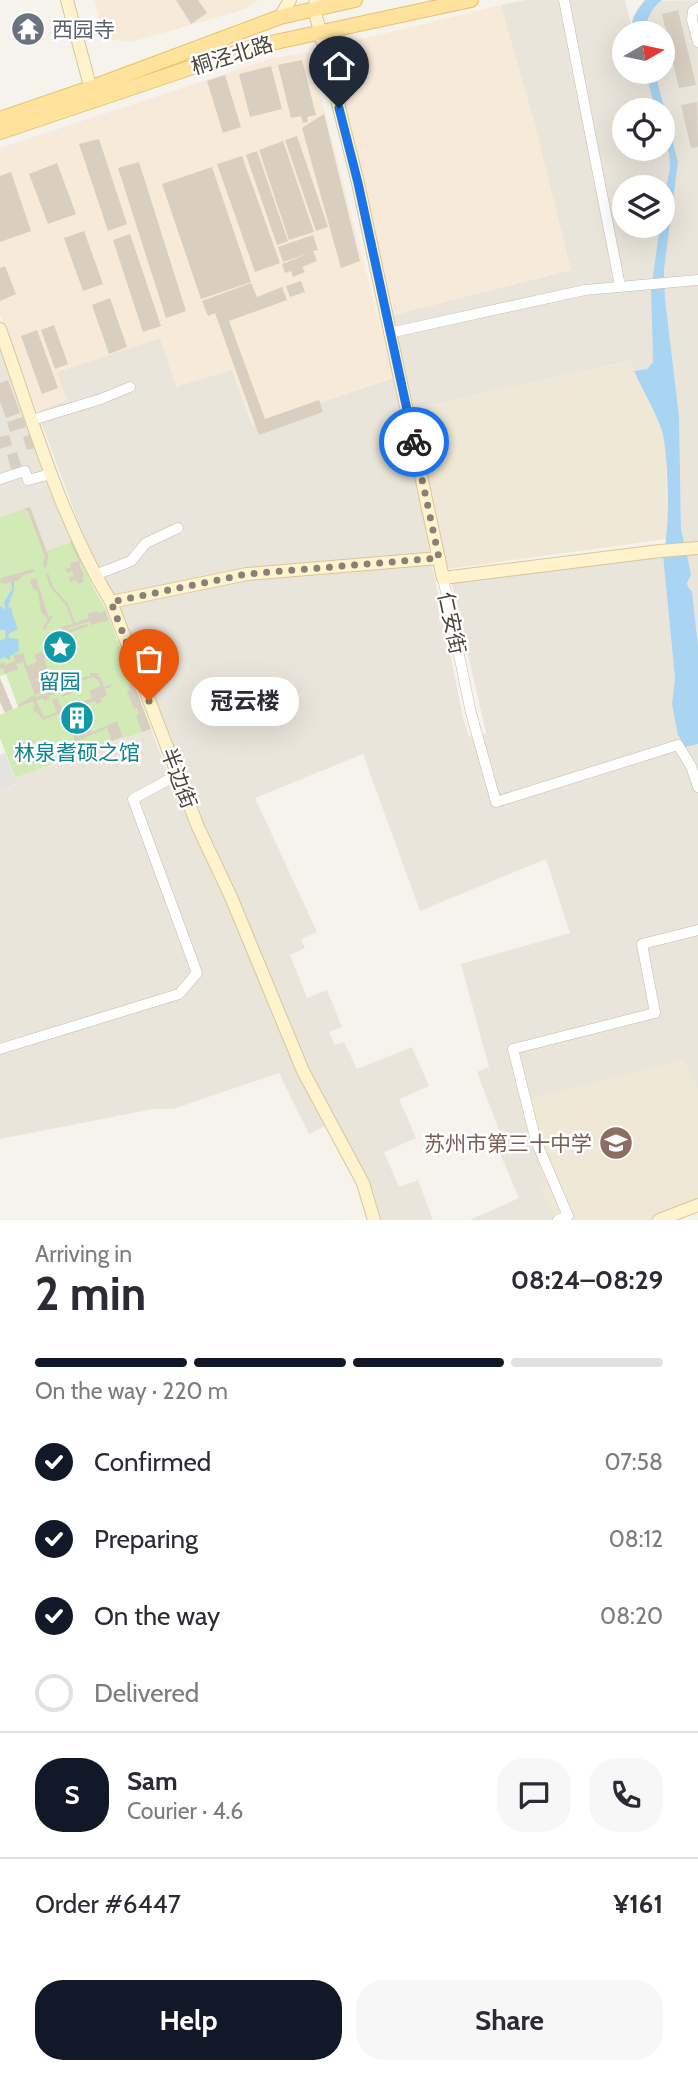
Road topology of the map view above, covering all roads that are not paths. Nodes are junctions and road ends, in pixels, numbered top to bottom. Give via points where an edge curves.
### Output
1 (67, 0) edge
2 (290, 0) edge
3 (355, 0) edge
4 (471, 0) edge
5 (564, 0) edge
6 (315, 4) edge
7 (698, 8) edge
8 (280, 17) junction
9 (319, 32) junction
10 (698, 42) edge
11 (92, 94) junction
12 (0, 119) edge
13 (0, 132) edge
14 (698, 280) edge
15 (620, 286) junction
16 (0, 329) edge
17 (390, 333) junction
18 (130, 387) dead end
19 (32, 420) junction
20 (51, 474) junction
21 (0, 479) edge
22 (178, 528) dead end
23 (695, 548) edge
24 (439, 558) junction
25 (95, 575) junction
26 (443, 578) junction
27 (111, 602) junction
28 (177, 775) junction
29 (698, 788) edge
30 (698, 930) edge
31 (0, 1049) edge
32 (698, 1205) edge
33 (374, 1220) edge
34 (558, 1220) edge
35 (659, 1220) edge

1 - 11 street
2 - 8 street
3 - 6 main road, 桐泾北路
4 - 9 main road, 桐泾北路
5 - 15 street
6 - 8 main road, 桐泾北路
6 - 9 street, 仁安街
7 - 10 street via 692,20
8 - 11 main road, 桐泾北路
9 - 11 main road, 桐泾北路
9 - 17 street, 仁安街
11 - 12 main road, 桐泾北路
11 - 13 main road, 桐泾北路
14 - 15 street
15 - 17 street
16 - 19 street, 半边街
17 - 24 street, 仁安街
18 - 19 street
19 - 20 street, 半边街
20 - 21 street via 28,480 25,471
20 - 25 street, 半边街
22 - 25 street via 146,543 131,561
23 - 26 street
24 - 26 street, 仁安街
24 - 27 street via 247,574
25 - 27 street, 半边街
26 - 29 street, 仁安街 via 471,713 496,802 678,745
27 - 28 street, 半边街
28 - 31 street via 133,799 197,972 179,994
28 - 33 street, 半边街 via 303,1072 363,1183
30 - 34 street via 642,944 655,1013 513,1049 536,1141 568,1216
32 - 35 street

